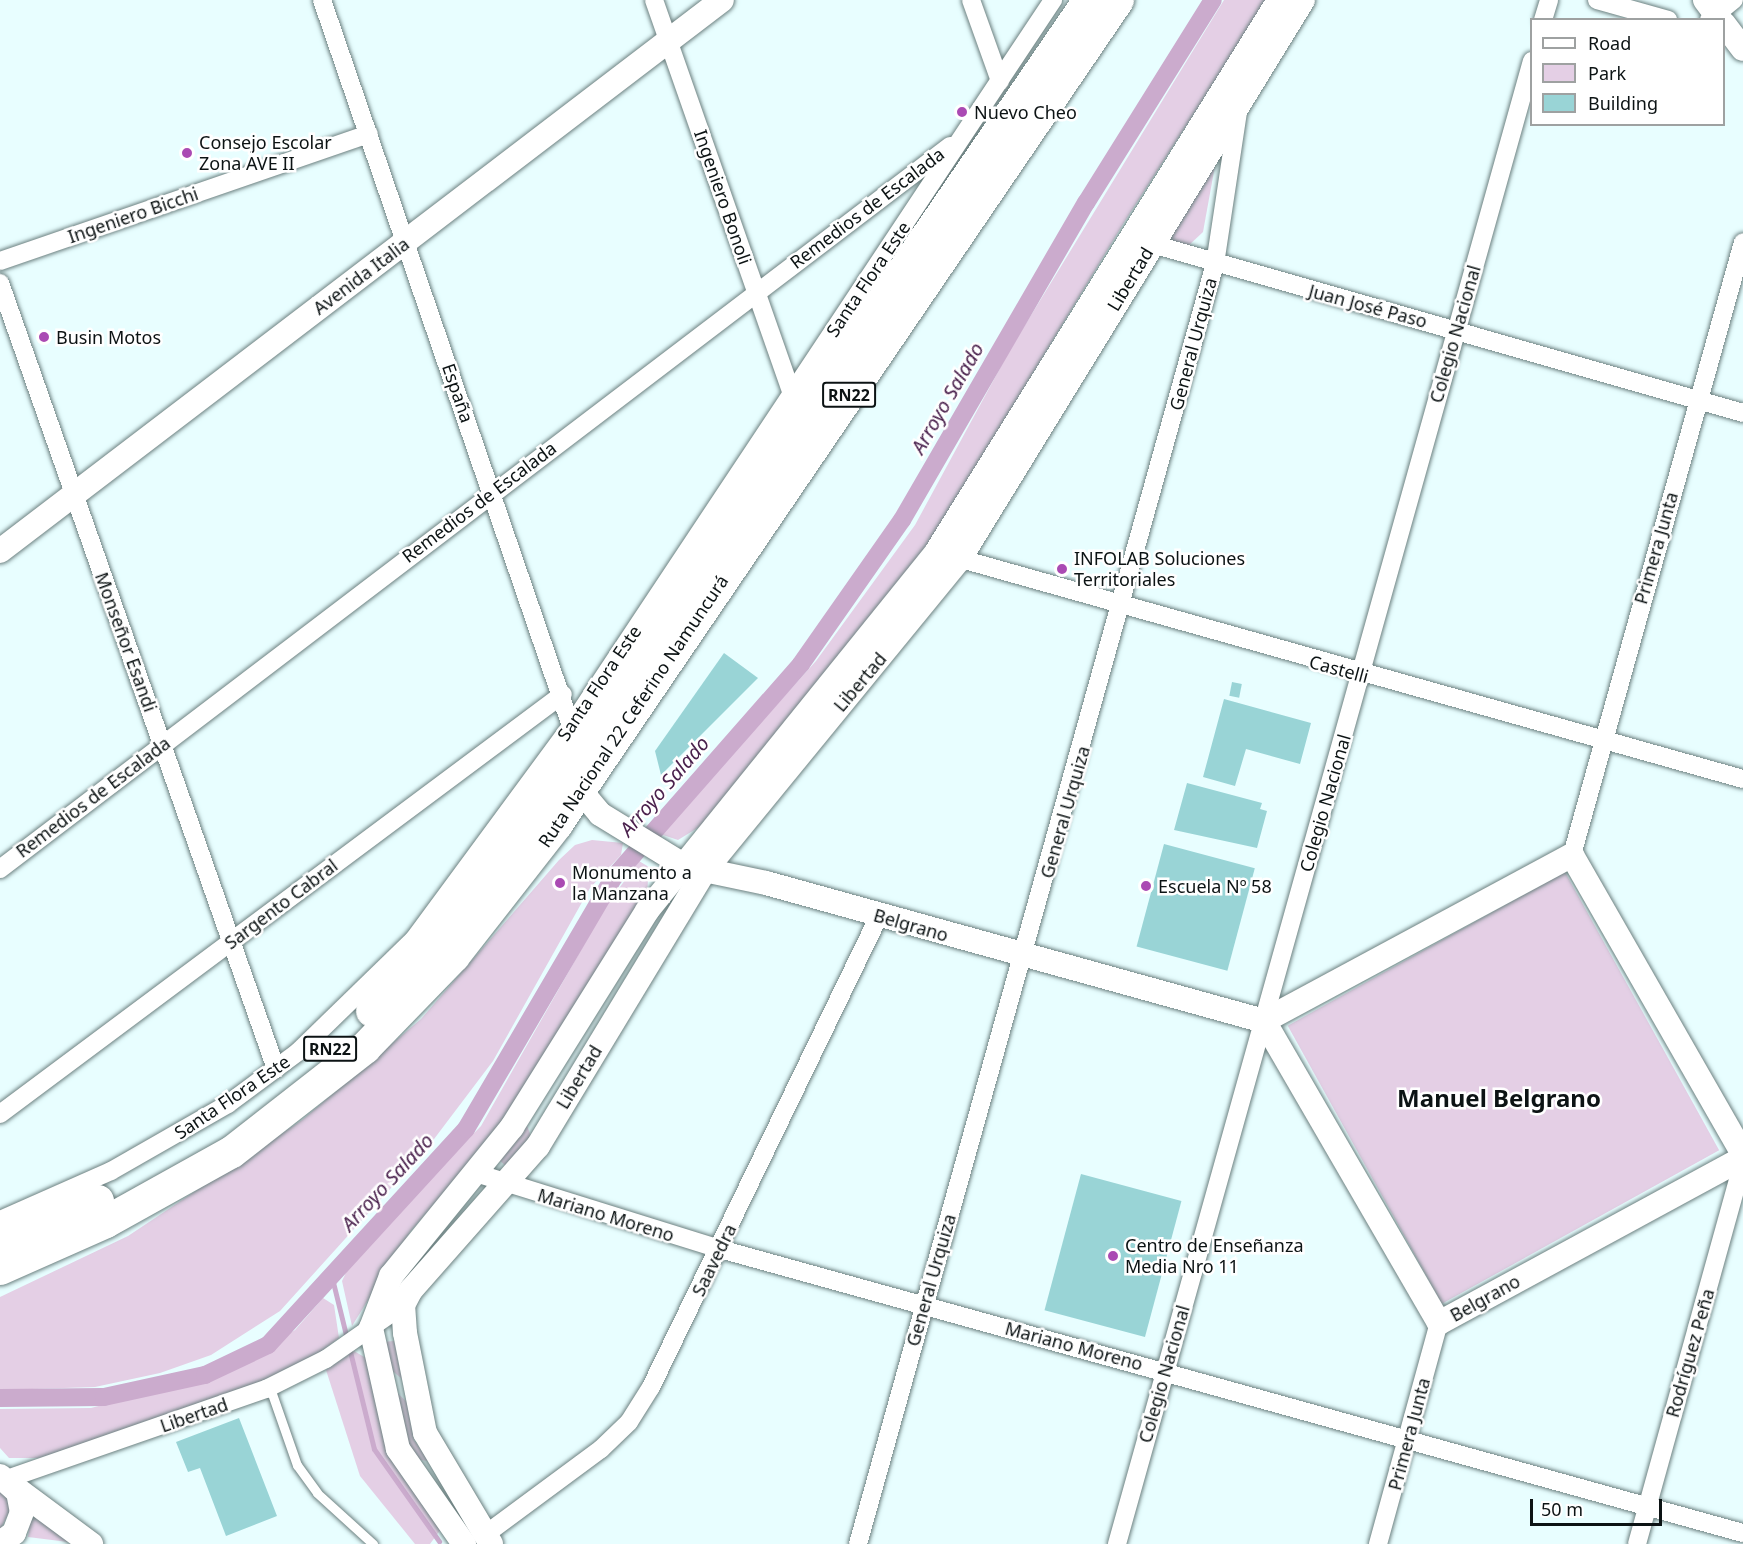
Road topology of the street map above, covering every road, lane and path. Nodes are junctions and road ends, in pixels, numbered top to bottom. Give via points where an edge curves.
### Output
1 (322, 0) edge
2 (654, 0) edge
3 (722, 0) edge
4 (971, 0) edge
5 (1053, 0) edge
6 (1089, 0) edge
7 (1118, 0) edge
8 (1279, 0) edge
9 (1303, 0) edge
10 (1549, 0) edge
11 (1598, 0) edge
12 (1544, 18) edge
13 (1661, 18) edge
14 (1725, 23) edge
15 (668, 41) junction
16 (1743, 49) edge
17 (1530, 68) edge
18 (1233, 75) junction
19 (1000, 81) junction
20 (1239, 106) junction
21 (369, 134) junction
22 (961, 138) junction
23 (1142, 241) junction
24 (405, 242) junction
25 (1743, 242) edge
26 (0, 261) edge
27 (1215, 264) junction
28 (0, 283) edge
29 (756, 290) junction
30 (1456, 330) junction
31 (792, 394) junction
32 (1698, 400) junction
33 (1743, 413) edge
34 (492, 491) junction
35 (74, 495) junction
36 (0, 551) edge
37 (948, 556) junction
38 (1121, 608) junction
39 (1361, 675) junction
40 (563, 694) junction
41 (574, 738) junction
42 (1602, 741) junction
43 (162, 744) junction
44 (1743, 779) edge
45 (580, 790) junction
46 (1572, 855) junction
47 (695, 867) junction
48 (0, 869) edge
49 (879, 916) junction
50 (231, 941) junction
51 (1024, 958) junction
52 (1264, 1021) junction
53 (276, 1069) junction
54 (0, 1114) edge
55 (1743, 1156) edge
56 (1743, 1163) edge
57 (476, 1173) junction
58 (505, 1185) junction
59 (0, 1220) edge
60 (0, 1244) edge
61 (720, 1249) junction
62 (0, 1269) edge
63 (923, 1304) junction
64 (404, 1305) junction
65 (1439, 1323) junction
66 (364, 1332) junction
67 (1164, 1371) junction
68 (270, 1388) junction
69 (1408, 1437) junction
70 (7, 1480) edge
71 (1647, 1506) junction
72 (1743, 1533) edge
73 (12, 1541) edge
74 (478, 1542) edge
75 (91, 1544) edge
76 (374, 1544) edge
77 (858, 1544) edge
78 (1117, 1544) edge
79 (1378, 1544) edge
80 (1637, 1544) edge

1 - 21 street, España
2 - 15 street, Ingeniero Bonoli
3 - 15 street, Avenida Italia
4 - 19 street
5 - 19 street, Santa Flora Este
6 - 41 highway, Ruta Nacional 22 Ceferino Namuncurá / RN22
7 - 45 highway, Ruta Nacional 22 Ceferino Namuncurá / RN22
8 - 18 street, Libertad
9 - 20 street, Libertad
10 - 12 street
11 - 13 street
14 - 16 street
15 - 24 street, Avenida Italia
15 - 29 street, Ingeniero Bonoli
17 - 30 street, Colegio Nacional
18 - 20 street, General Urquiza
18 - 23 street, Libertad
19 - 22 street, Santa Flora Este
20 - 23 street, Libertad
20 - 27 street, General Urquiza
21 - 24 street, España
21 - 26 street, Ingeniero Bicchi
22 - 29 street, Remedios de Escalada
22 - 31 street, Santa Flora Este
23 - 27 street, Juan José Paso
23 - 37 street, Libertad
24 - 34 street, España
24 - 35 street, Avenida Italia
25 - 32 street, Primera Junta
27 - 30 street, Juan José Paso
27 - 38 street, General Urquiza
28 - 35 street, Monseñor Esandi
29 - 31 street, Ingeniero Bonoli
29 - 34 street, Remedios de Escalada
30 - 32 street, Juan José Paso
30 - 39 street, Colegio Nacional
31 - 41 street, Santa Flora Este
32 - 33 street, Juan José Paso
32 - 42 street, Primera Junta
34 - 40 street, España
34 - 43 street, Remedios de Escalada
35 - 36 street, Avenida Italia
35 - 43 street, Monseñor Esandi
37 - 38 street, Castelli
37 - 47 street, Libertad
38 - 39 street, Castelli
38 - 51 street, General Urquiza
39 - 42 street, Castelli
39 - 52 street, Colegio Nacional
40 - 41 street, España
40 - 50 street, Sargento Cabral
41 - 45 street, España
41 - 53 street, Santa Flora Este via 414,939
41 - 60 highway, Ruta Nacional 22 Ceferino Namuncurá / RN22 via 452,924 350,1032 249,1114 192,1152
42 - 44 street, Castelli
42 - 46 street, Primera Junta
43 - 48 street, Remedios de Escalada
43 - 50 street, Monseñor Esandi
45 - 47 street, Belgrano via 600,814 631,835 655,851
45 - 62 highway, Ruta Nacional 22 Ceferino Namuncurá / RN22 via 454,956 396,1019 318,1088 194,1175
46 - 52 street
46 - 55 street, Belgrano
47 - 49 street, Belgrano
47 - 57 street, Libertad via 647,911 512,1127
47 - 58 street, Libertad via 538,1146
49 - 51 street, Belgrano
49 - 61 street, Saavedra
50 - 53 street, Monseñor Esandi
50 - 54 street, Sargento Cabral
51 - 52 street, Belgrano
51 - 63 street, General Urquiza
52 - 65 street, Belgrano
52 - 67 street, Colegio Nacional
53 - 59 street, Santa Flora Este via 144,1154
55 - 65 street, Belgrano
56 - 71 street, Rodríguez Peña
57 - 58 street, Mariano Moreno
57 - 66 street, Libertad via 400,1261
58 - 61 street, Mariano Moreno
58 - 64 street, Libertad via 426,1268
61 - 63 street, Mariano Moreno
61 - 74 street, Saavedra via 629,1422 601,1449
63 - 67 street, Mariano Moreno
63 - 77 street, General Urquiza
64 - 66 street, Libertad
64 - 74 street via 425,1433
65 - 69 street, Primera Junta
66 - 68 street, Libertad via 339,1351
66 - 74 street via 398,1449
67 - 69 street, Mariano Moreno
67 - 78 street, Colegio Nacional
68 - 70 street, Libertad
68 - 76 lane via 297,1465 317,1493
69 - 71 street, Mariano Moreno
69 - 79 street, Primera Junta
70 - 73 street via 22,1512
70 - 75 street
71 - 72 street, Mariano Moreno
71 - 80 street, Rodríguez Peña

